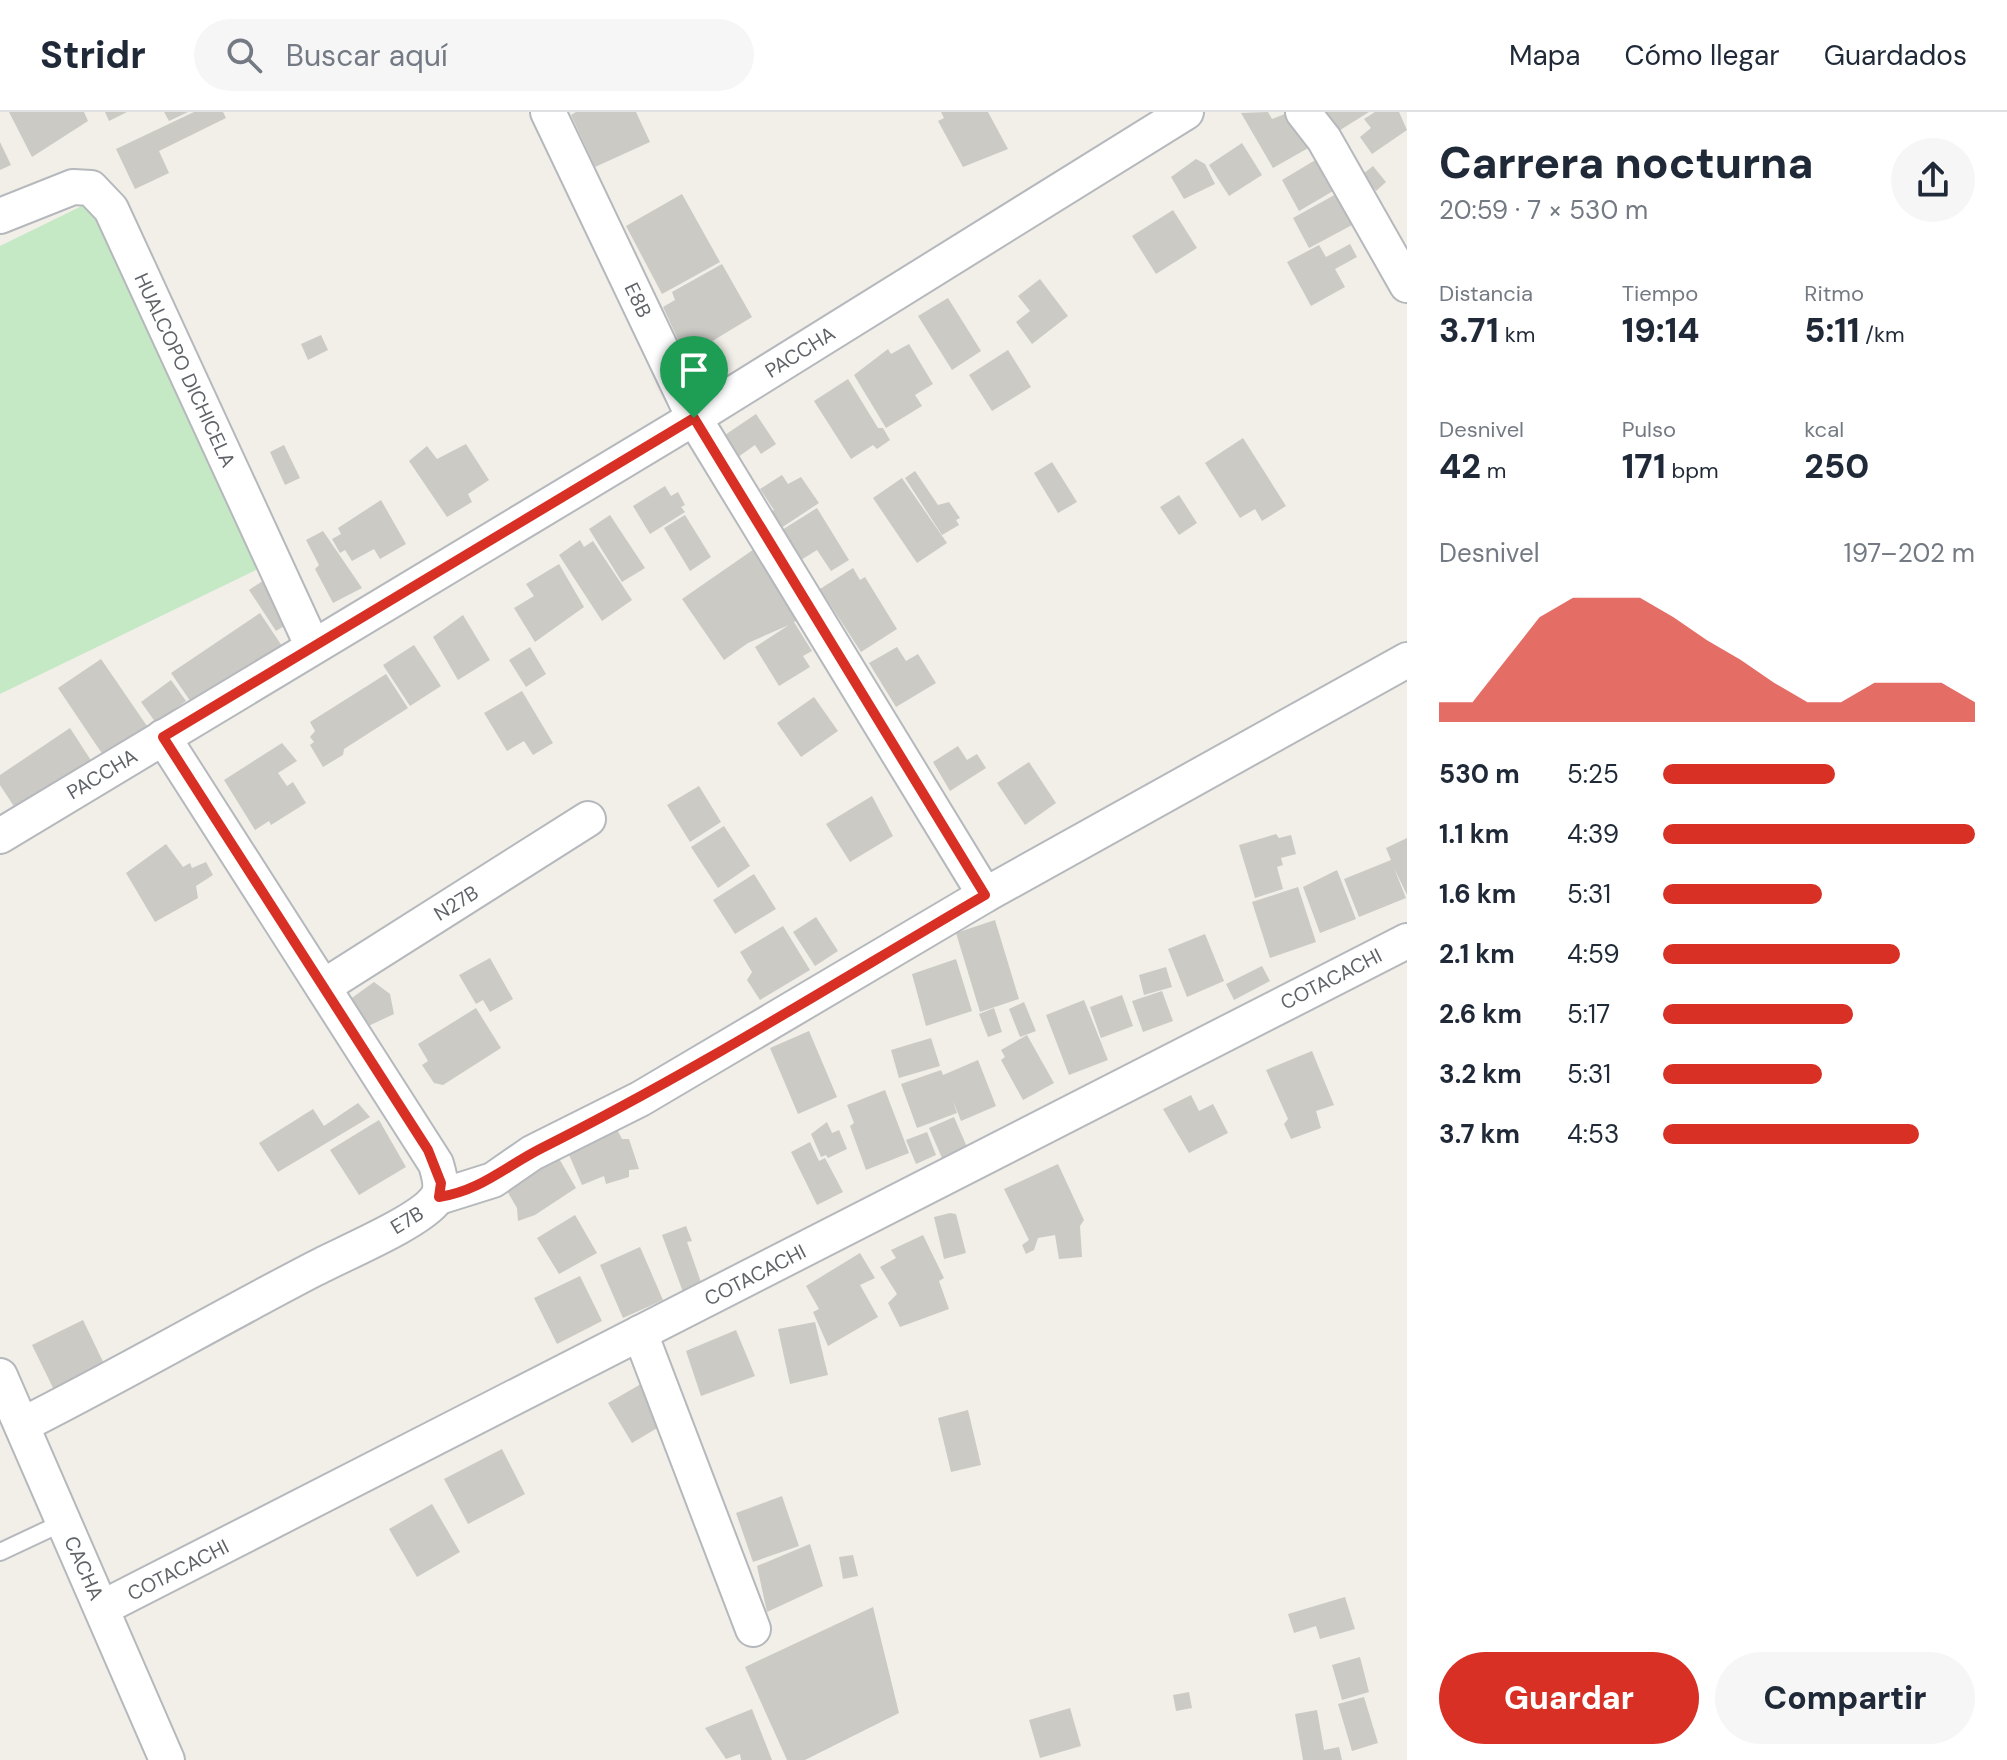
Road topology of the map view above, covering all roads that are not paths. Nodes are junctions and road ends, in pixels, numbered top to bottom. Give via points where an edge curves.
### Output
1 (548, 112) edge
2 (1186, 112) edge
3 (1303, 112) edge
4 (0, 216) edge
5 (1407, 285) edge
6 (694, 418) junction
7 (312, 645) junction
8 (1407, 660) edge
9 (163, 737) junction
10 (588, 819) dead end
11 (0, 836) edge
12 (985, 895) junction
13 (1407, 941) edge
14 (323, 987) junction
15 (439, 1197) junction
16 (640, 1333) junction
17 (0, 1376) edge
18 (22, 1425) junction
19 (64, 1522) junction
20 (0, 1552) edge
21 (102, 1608) junction
22 (753, 1629) dead end
23 (167, 1760) edge

1 - 6 street, E8B
2 - 6 street, PACCHA
3 - 5 street via 1324,139
4 - 7 street, HUALCOPO DICHICELA via 73,187 91,188 111,209
6 - 7 street, PACCHA
6 - 12 street, E8B
7 - 9 street, PACCHA
8 - 12 street
9 - 11 street, PACCHA
9 - 14 street, E7B
10 - 14 street, N27B
12 - 15 street via 640,1099 532,1153 493,1180
13 - 16 street, COTACACHI
14 - 15 street, E7B via 436,1164
15 - 18 street, E7B via 382,1235
16 - 21 street, COTACACHI
16 - 22 street
17 - 18 street, CACHA
18 - 19 street, CACHA
19 - 20 lane
19 - 21 street, CACHA
21 - 23 street, CACHA

